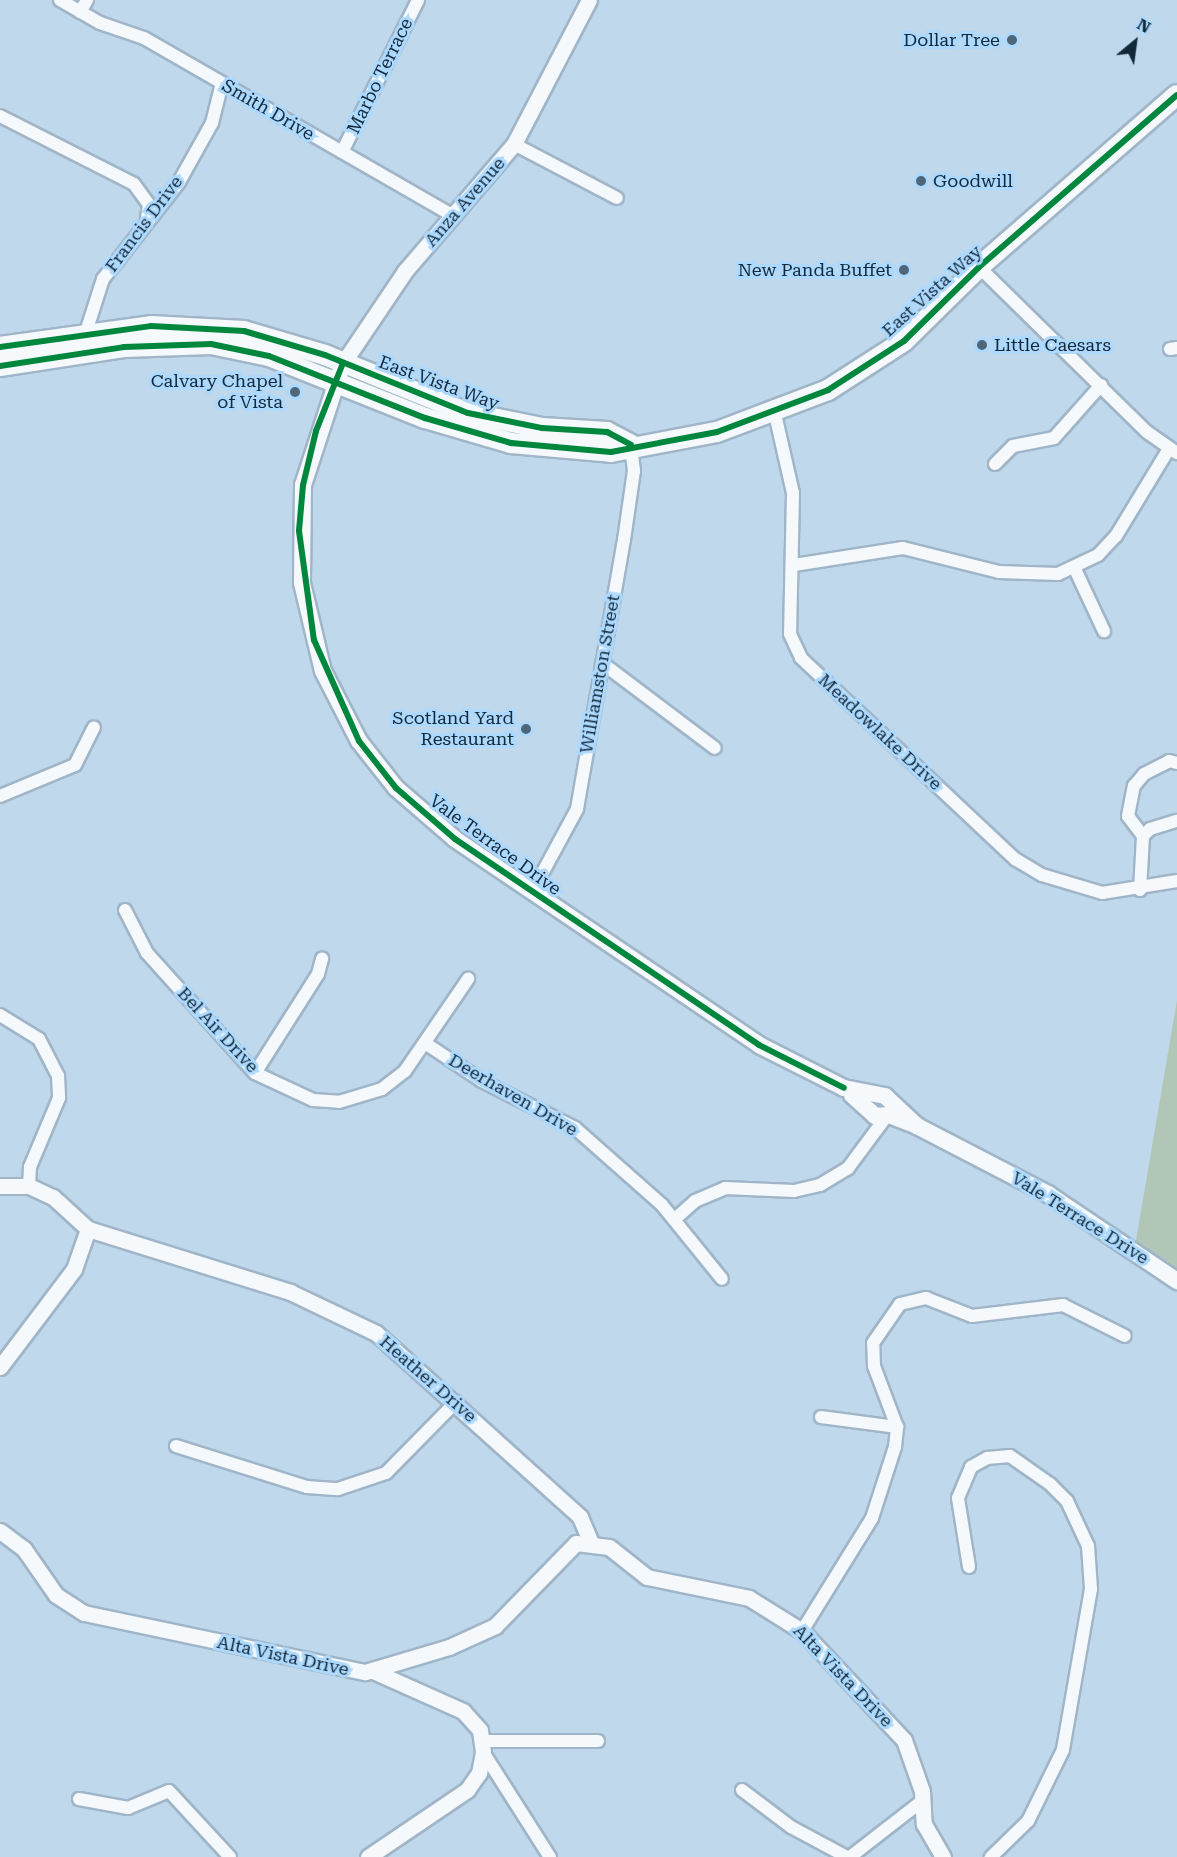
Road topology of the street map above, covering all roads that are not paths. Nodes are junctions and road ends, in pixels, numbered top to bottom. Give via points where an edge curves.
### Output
1 (60, 0) edge
2 (87, 0) edge
3 (418, 0) edge
4 (589, 0) edge
5 (80, 12) junction
6 (222, 83) junction
7 (1177, 95) edge
8 (0, 116) edge
9 (514, 144) junction
10 (342, 152) junction
11 (617, 198) dead end
12 (453, 216) junction
13 (147, 217) junction
14 (980, 267) junction
15 (132, 327) junction
16 (85, 335) junction
17 (0, 347) edge
18 (47, 359) junction
19 (343, 363) junction
20 (0, 366) edge
21 (336, 382) junction
22 (1101, 385) junction
23 (776, 414) junction
24 (631, 445) junction
25 (1173, 451) edge
26 (995, 464) dead end
27 (794, 565) junction
28 (1074, 567) junction
29 (1104, 632) dead end
30 (602, 663) junction
31 (94, 727) dead end
32 (716, 748) dead end
33 (1177, 763) edge
34 (0, 796) edge
35 (1177, 821) edge
36 (1143, 836) junction
37 (1177, 881) edge
38 (1140, 890) junction
39 (532, 892) junction
40 (125, 910) dead end
41 (322, 959) dead end
42 (468, 979) dead end
43 (0, 1015) edge
44 (425, 1043) junction
45 (255, 1073) junction
46 (881, 1110) junction
47 (0, 1186) edge
48 (29, 1186) junction
49 (675, 1219) junction
50 (88, 1229) junction
51 (722, 1279) dead end
52 (1177, 1281) edge
53 (1125, 1336) dead end
54 (0, 1367) edge
55 (456, 1402) junction
56 (821, 1417) dead end
57 (897, 1427) junction
58 (176, 1446) dead end
59 (0, 1531) edge
60 (591, 1543) junction
61 (969, 1567) dead end
62 (802, 1630) junction
63 (373, 1671) junction
64 (598, 1741) dead end
65 (483, 1747) junction
66 (742, 1790) dead end
67 (79, 1799) dead end
68 (921, 1802) junction
69 (230, 1857) edge
70 (368, 1857) edge
71 (550, 1857) edge
72 (849, 1857) edge
73 (943, 1857) edge
74 (991, 1857) edge

1 - 5 street, Smith Drive
2 - 5 street
3 - 10 street, Marbo Terrace
4 - 9 street, Anza Avenue
5 - 6 street, Smith Drive via 144,38
6 - 10 street, Smith Drive
6 - 13 street, Francis Drive via 212,123 179,182
7 - 14 main road, East Vista Way
8 - 13 street via 134,184 150,205
9 - 11 street
9 - 12 street, Anza Avenue
10 - 12 street, Smith Drive
12 - 19 street, Anza Avenue via 405,272
13 - 16 street, Francis Drive via 103,279
14 - 22 street
14 - 23 main road, East Vista Way via 904,341 828,390
15 - 16 main road
15 - 18 main road via 109,339 50,349
15 - 19 main road, East Vista Way via 199,326 278,339
16 - 17 main road
18 - 20 main road, East Vista Way
18 - 21 main road, East Vista Way via 124,347 211,344 269,356
19 - 21 main road, Vale Terrace Drive
19 - 24 main road, East Vista Way via 468,413 542,428 607,432
21 - 24 main road, East Vista Way via 482,437 567,451 611,452
21 - 39 main road, Vale Terrace Drive via 316,431 299,531 302,583 323,671 359,741 396,788 454,839
22 - 25 street
22 - 26 street via 1054,438 1013,446
23 - 24 main road, East Vista Way via 717,432
23 - 27 street, Meadowlake Drive via 793,493
24 - 30 street, Williamston Street via 634,471
25 - 28 street via 1116,536 1098,555
27 - 28 street via 903,548 1033,577
27 - 38 street, Meadowlake Drive via 790,634 801,658 824,681 1015,859 1056,883 1102,893
28 - 29 street
30 - 32 street
30 - 39 street, Williamston Street via 577,809
31 - 34 street via 75,765
33 - 36 street via 1169,761 1152,770 1134,786 1128,816
35 - 36 street via 1150,829
36 - 38 street
37 - 38 street, Meadowlake Drive
39 - 46 main road, Vale Terrace Drive via 759,1045
40 - 45 street, Bel Air Drive via 147,952
41 - 45 street via 318,974
42 - 44 street, Bel Air Drive
43 - 48 street via 39,1039 58,1076 58,1098 30,1167
44 - 45 street, Bel Air Drive via 405,1071 382,1089 339,1102 295,1095
44 - 49 street, Deerhaven Drive via 482,1081 575,1128
46 - 49 street via 848,1168 820,1185 794,1191 725,1188 695,1201
46 - 52 main road, Vale Terrace Drive via 1048,1194
47 - 48 street
48 - 50 street via 53,1197
49 - 51 street, Deerhaven Drive
50 - 54 street via 74,1269
50 - 55 street, Heather Drive via 332,1308 376,1333
53 - 57 street via 1063,1305 972,1316 926,1298 908,1299 885,1321 873,1343 874,1366
55 - 58 street via 386,1473 338,1489 307,1486
55 - 60 street, Heather Drive via 580,1517
56 - 57 street
57 - 62 street via 872,1518
59 - 63 street, Alta Vista Drive via 24,1549 56,1595 84,1613
60 - 62 street, Alta Vista Drive via 609,1547 647,1577 749,1598
60 - 63 street, Alta Vista Drive via 576,1543 561,1555 495,1626
61 - 74 street via 958,1498 971,1467 987,1458 1010,1456 1050,1484 1066,1501 1088,1546 1091,1589 1063,1750 1028,1821
62 - 68 street, Alta Vista Drive via 904,1740 912,1754
63 - 65 street via 451,1703 475,1722
64 - 65 street
65 - 70 street via 479,1773 466,1790
65 - 71 street
66 - 72 street via 792,1827
67 - 69 street via 128,1808 169,1791
68 - 72 street
68 - 73 street, Alta Vista Drive via 929,1838

